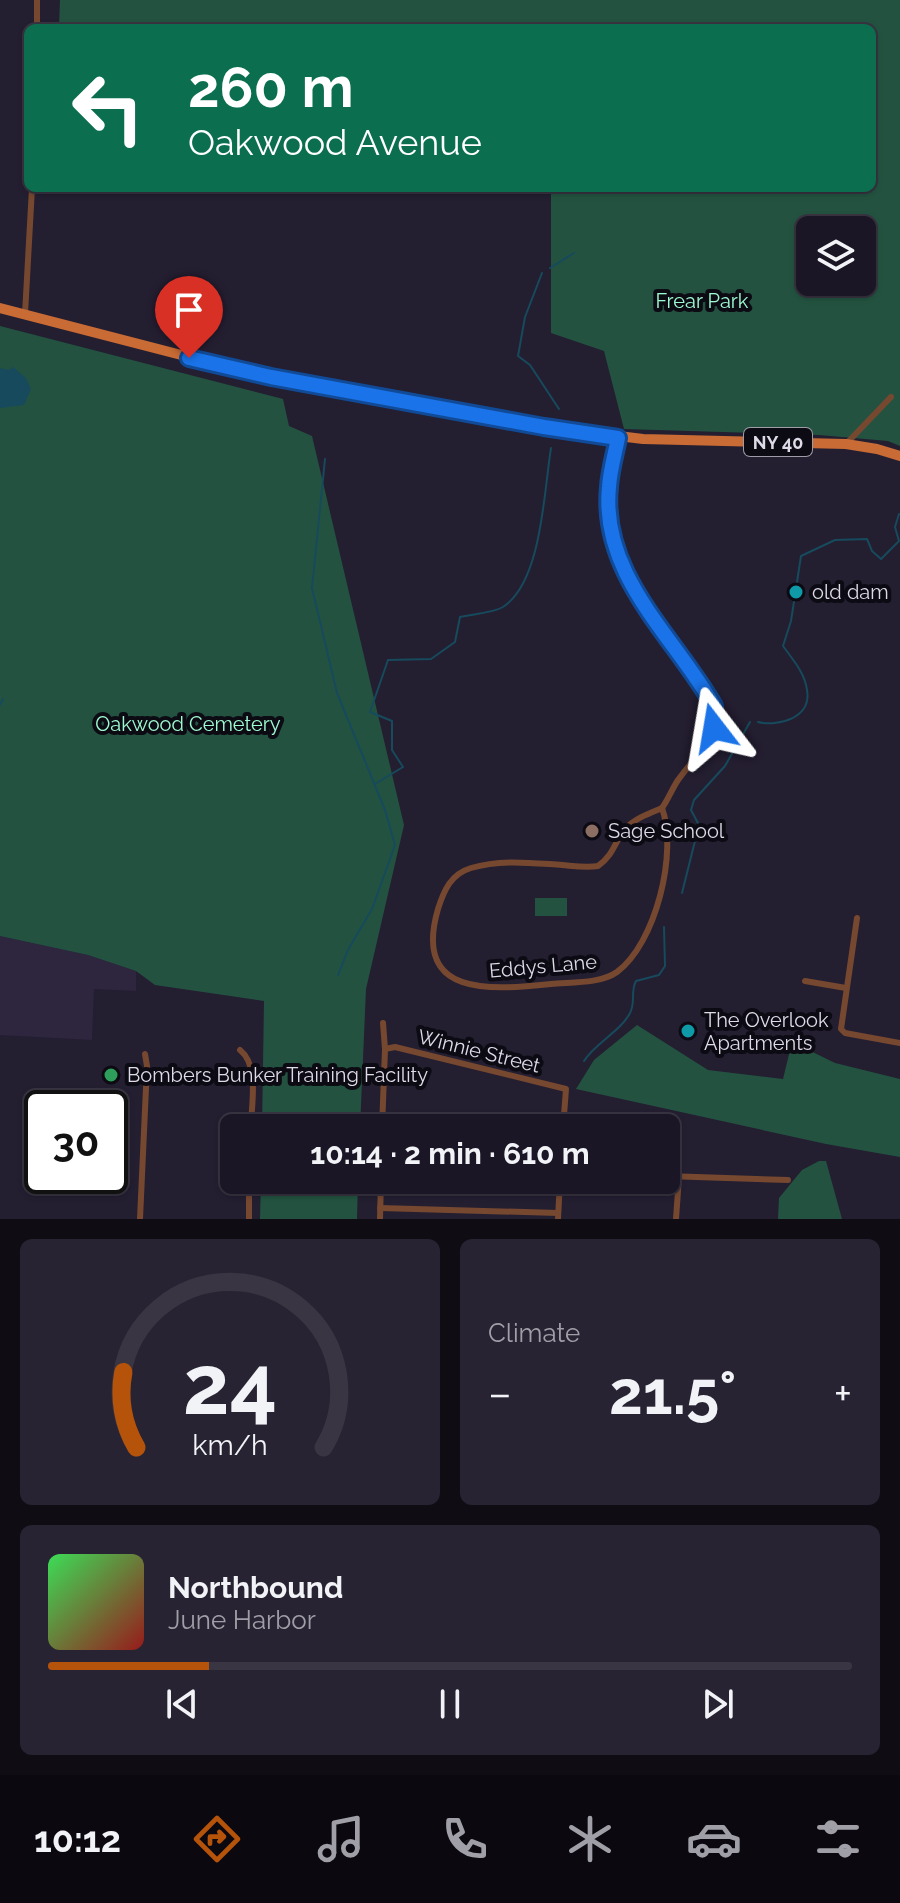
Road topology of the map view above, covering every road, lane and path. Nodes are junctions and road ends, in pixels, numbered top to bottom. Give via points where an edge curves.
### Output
1 (37, 0) edge
2 (37, 24) edge
3 (32, 192) edge
4 (0, 308) edge
5 (25, 314) junction
6 (891, 397) dead end
7 (618, 438) junction
8 (846, 444) junction
9 (900, 456) edge
10 (662, 808) junction
11 (857, 918) dead end
12 (805, 981) dead end
13 (846, 988) junction
14 (383, 1023) dead end
15 (900, 1043) edge
16 (385, 1049) junction
17 (240, 1050) dead end
18 (145, 1054) dead end
19 (251, 1114) edge
20 (383, 1114) edge
21 (564, 1114) edge
22 (680, 1177) edge
23 (788, 1180) dead end
24 (249, 1194) edge
25 (380, 1194) edge
26 (559, 1194) edge
27 (678, 1194) edge
28 (380, 1208) junction
29 (558, 1216) edge
30 (140, 1219) edge
31 (249, 1219) edge
32 (380, 1219) edge
33 (676, 1219) edge

1 - 2 street
3 - 5 street
4 - 5 main road, NY 40
5 - 7 main road, NY 40 via 247,372
6 - 8 street
7 - 8 main road, NY 40
7 - 10 street, Eddys Lane via 608,488 612,537 630,584 714,706 716,719
8 - 9 main road, NY 40
10 - 10 street, Eddys Lane via 625,829 614,851 598,866 514,861 457,873 447,885 436,920 433,943 442,969 469,986 502,989 596,979 619,970 638,947 656,907 665,873 667,822
11 - 13 street
12 - 13 street
13 - 15 street via 841,1029
14 - 16 street
16 - 20 street
16 - 21 street, Winnie Street via 395,1047 566,1089
17 - 19 street via 252,1070
18 - 30 street
22 - 23 street
24 - 31 street
25 - 28 street
26 - 29 street
27 - 33 street
28 - 29 street
28 - 32 street

